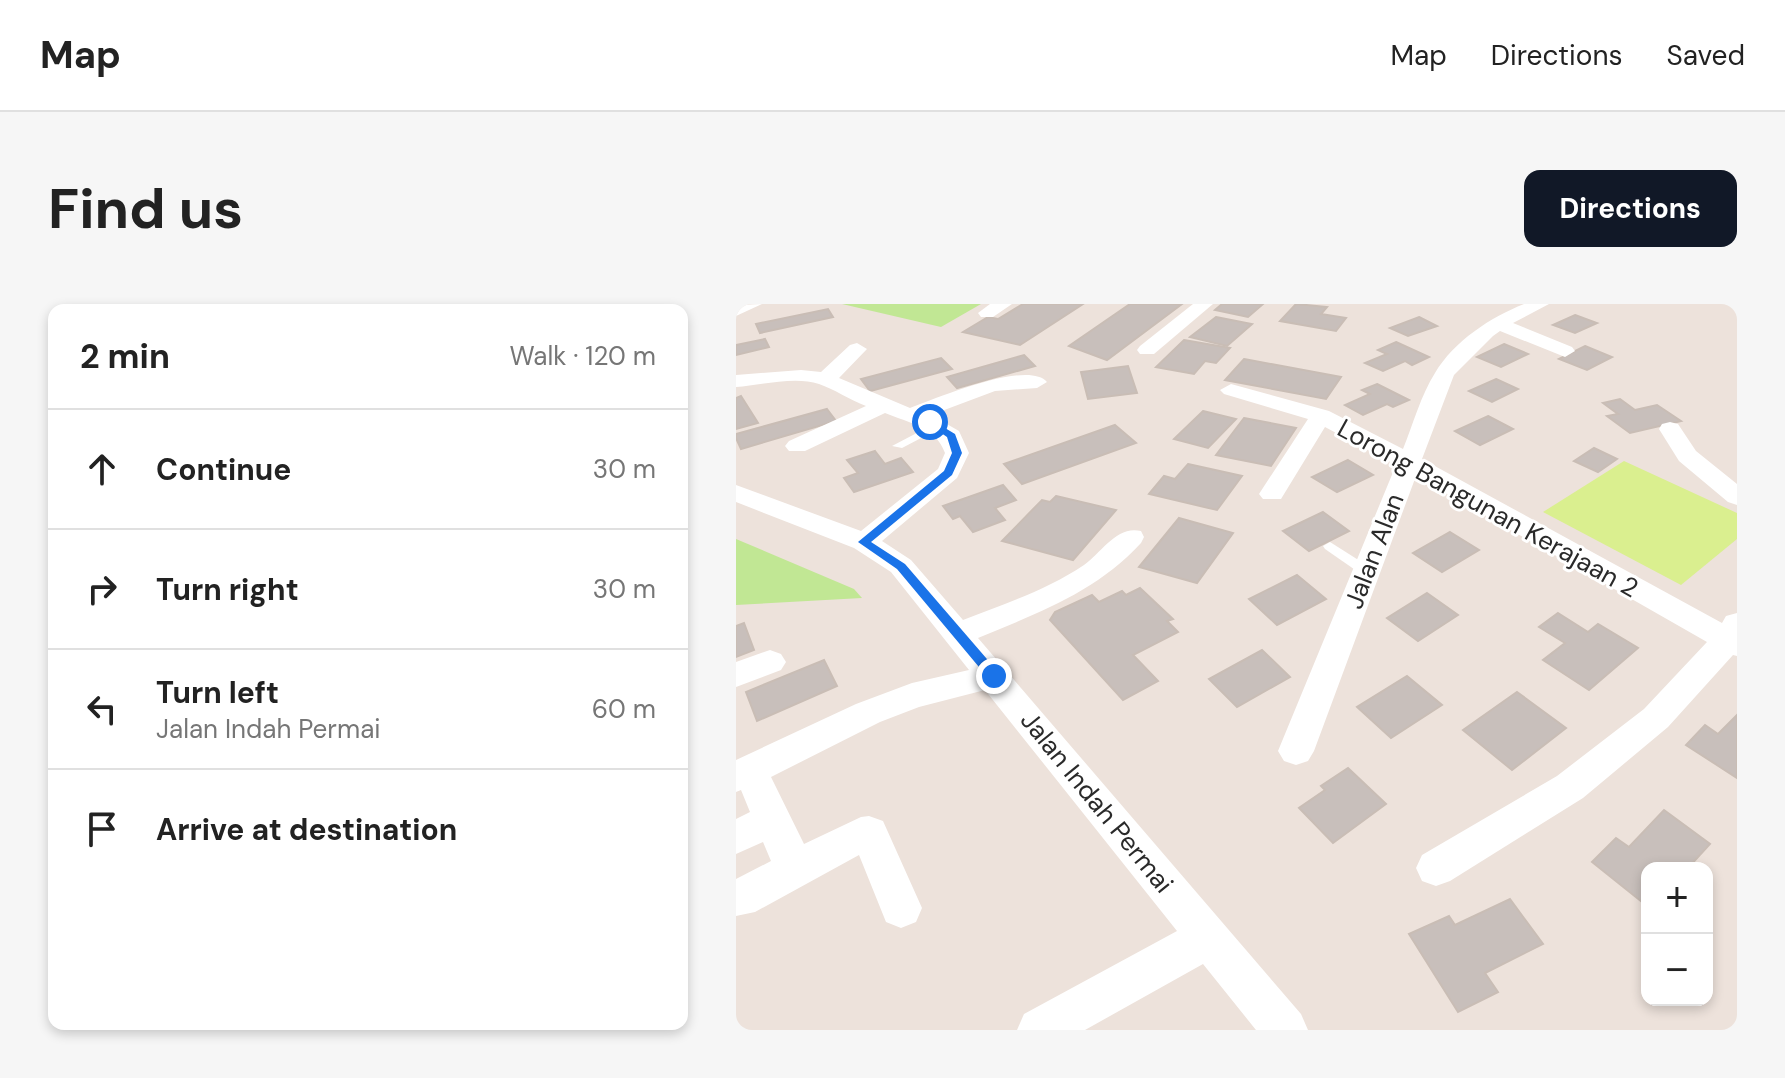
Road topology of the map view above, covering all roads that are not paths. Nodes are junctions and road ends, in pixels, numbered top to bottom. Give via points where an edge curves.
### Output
1 (753, 304) edge
2 (1204, 304) edge
3 (1540, 304) edge
4 (736, 311) edge
5 (1499, 324) junction
6 (857, 349) dead end
7 (1147, 350) dead end
8 (1565, 351) dead end
9 (826, 379) junction
10 (736, 381) edge
11 (1037, 382) dead end
12 (1231, 390) dead end
13 (885, 405) junction
14 (914, 414) junction
15 (1321, 416) junction
16 (938, 426) junction
17 (1670, 429) dead end
18 (797, 446) dead end
19 (898, 446) dead end
20 (1408, 462) junction
21 (736, 493) edge
22 (1272, 494) dead end
23 (1737, 497) edge
24 (1131, 537) dead end
25 (864, 542) junction
26 (1330, 546) dead end
27 (1366, 571) junction
28 (959, 634) junction
29 (1734, 636) edge
30 (770, 662) dead end
31 (736, 675) edge
32 (994, 676) junction
33 (1296, 751) dead end
34 (743, 774) edge
35 (772, 820) junction
36 (736, 837) edge
37 (1436, 868) dead end
38 (795, 869) junction
39 (740, 898) dead end
40 (901, 908) dead end
41 (1209, 937) junction
42 (1040, 1030) edge
43 (1285, 1030) edge

1 - 4 street
2 - 7 street
3 - 5 street, Jalan Alan
5 - 8 street
5 - 20 street, Jalan Alan via 1469,345 1444,374
6 - 9 street
9 - 10 street
9 - 13 street
11 - 14 street via 992,385
12 - 15 street, Lorong Bangunan Kerajaan 2
13 - 14 street
13 - 18 street
14 - 16 street
15 - 20 street, Lorong Bangunan Kerajaan 2
15 - 22 street
16 - 19 lane
16 - 25 street via 951,436 957,453 948,473
17 - 23 street via 1687,456
20 - 27 street, Jalan Alan
20 - 29 street, Lorong Bangunan Kerajaan 2
21 - 25 street, Jalan Indah Permai
24 - 28 street via 1114,559 1075,585
25 - 28 street, Jalan Indah Permai via 901,566
26 - 27 lane
27 - 33 street, Jalan Alan
28 - 32 street, Jalan Indah Permai
29 - 37 street via 1656,718 1570,787
30 - 31 street
32 - 34 street via 868,713
32 - 41 street, Jalan Indah Permai
34 - 35 street
35 - 36 street
35 - 38 street
38 - 39 street
38 - 40 street via 869,833
41 - 42 street
41 - 43 street, Jalan Indah Permai

